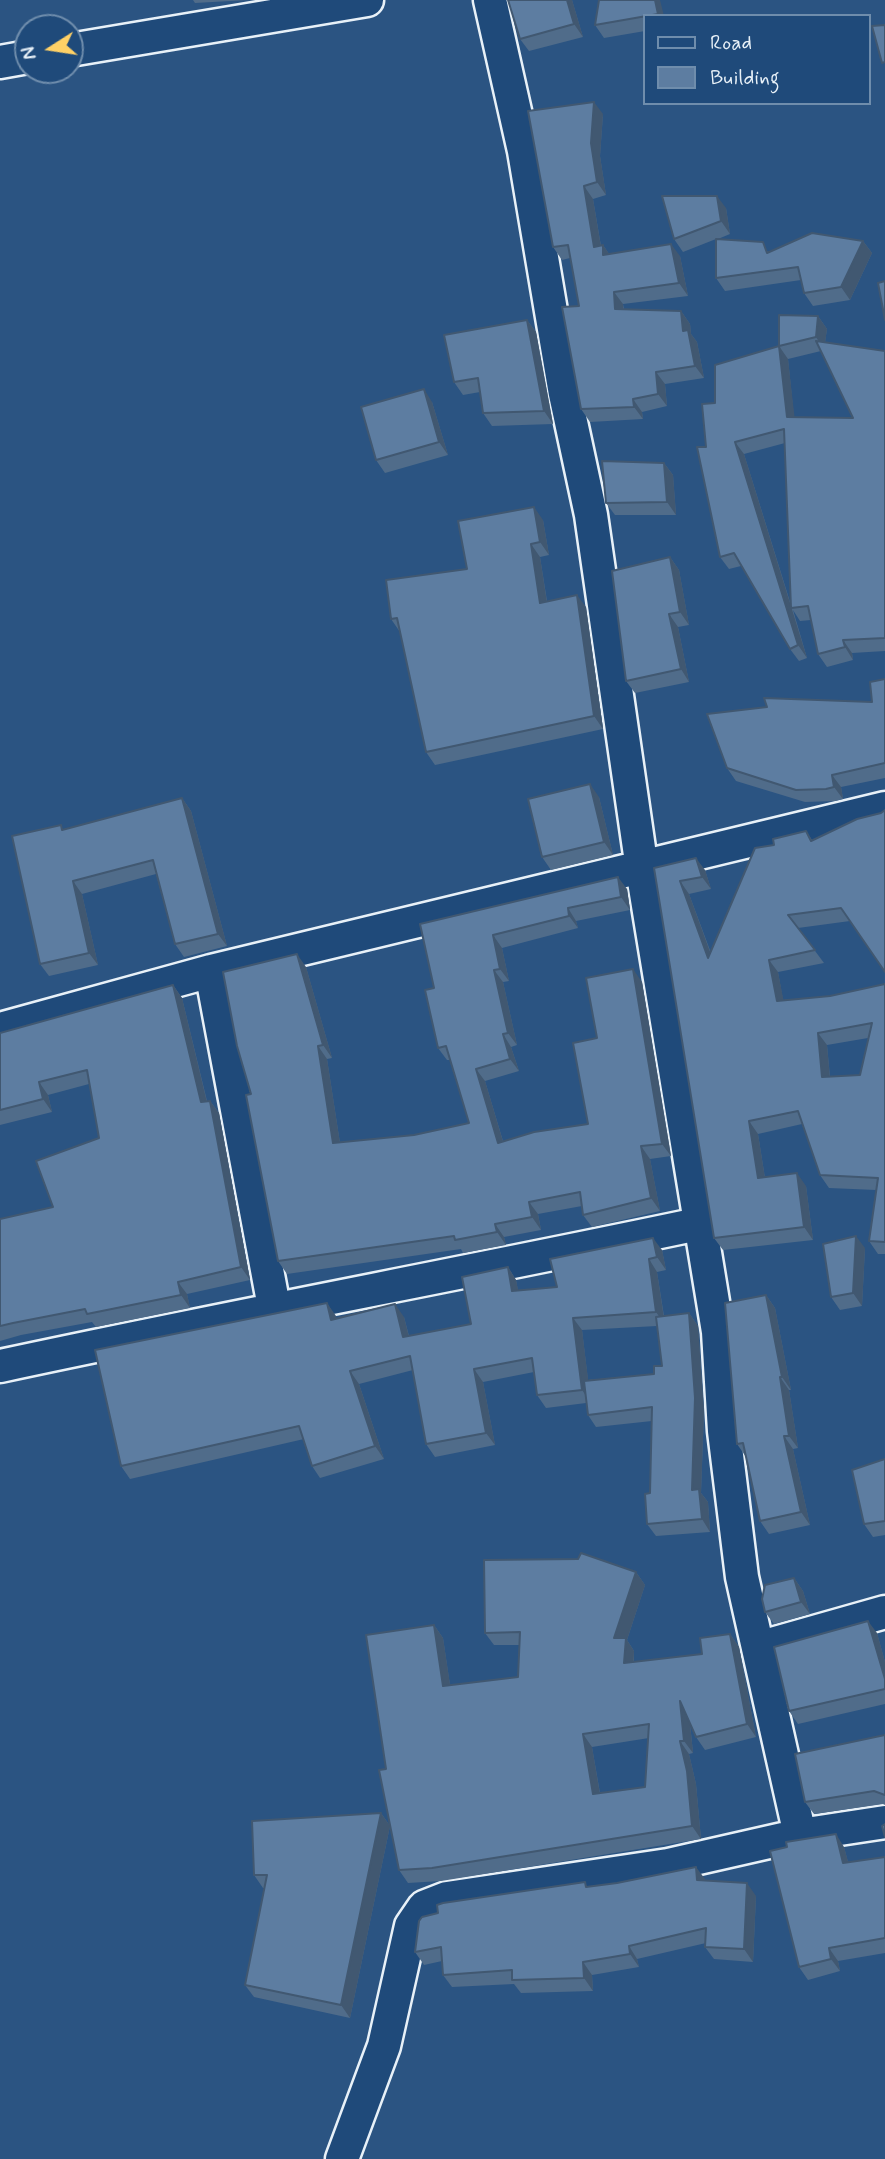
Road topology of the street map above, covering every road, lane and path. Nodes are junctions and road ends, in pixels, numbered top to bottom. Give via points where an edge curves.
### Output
1 (368, 0) edge
2 (490, 0) edge
3 (84, 48) edge
4 (885, 808) edge
5 (642, 869) junction
6 (211, 971) junction
7 (0, 1028) edge
8 (698, 1224) junction
9 (274, 1307) junction
10 (0, 1366) edge
11 (885, 1612) edge
12 (756, 1639) junction
13 (885, 1822) edge
14 (800, 1835) junction
15 (342, 2159) edge

1 - 3 street
2 - 5 street via 524,151 565,394 592,515
4 - 5 street
5 - 6 street
5 - 8 street
6 - 7 street
6 - 9 street
8 - 9 street via 416,1284
8 - 12 street via 718,1332 724,1431 742,1577
9 - 10 street
11 - 12 street
12 - 14 street
13 - 14 street
14 - 15 street via 668,1865 447,1898 424,1907 411,1926 384,2046

